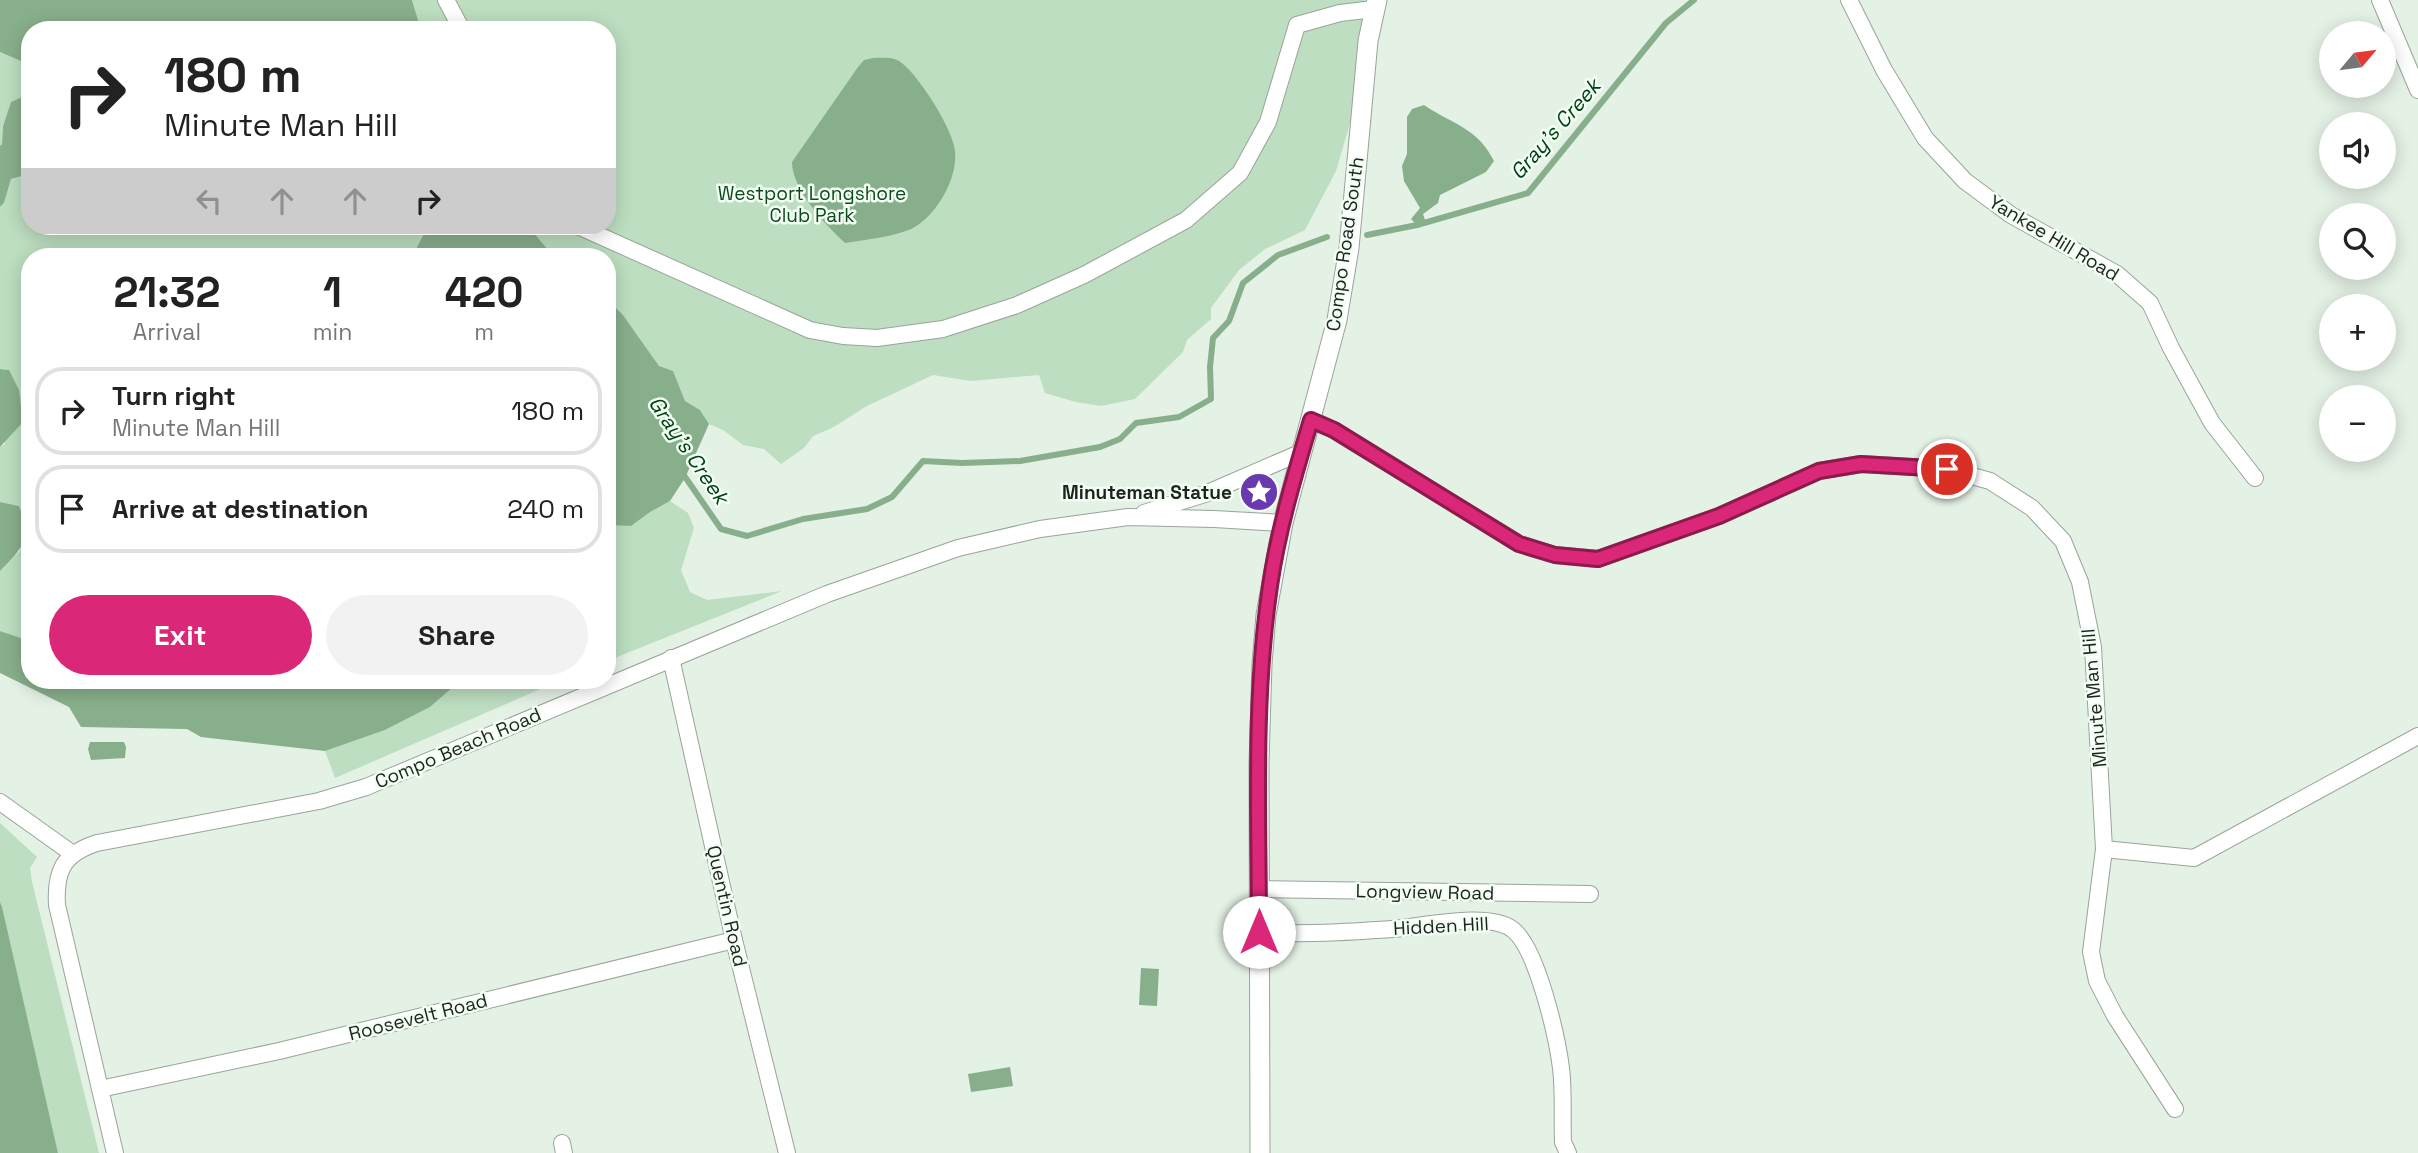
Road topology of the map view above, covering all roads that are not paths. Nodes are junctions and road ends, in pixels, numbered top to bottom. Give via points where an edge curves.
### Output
1 (446, 0) edge
2 (1849, 0) edge
3 (2380, 0) edge
4 (1376, 4) edge
5 (456, 21) edge
6 (2418, 90) edge
7 (598, 235) edge
8 (1311, 420) junction
9 (1302, 452) junction
10 (2255, 478) dead end
11 (1128, 517) junction
12 (1283, 523) junction
13 (671, 658) junction
14 (616, 681) edge
15 (598, 689) edge
16 (2418, 736) edge
17 (0, 802) edge
18 (2104, 849) junction
19 (74, 854) junction
20 (1259, 889) junction
21 (1590, 894) dead end
22 (1259, 932) junction
23 (734, 940) junction
24 (100, 1089) junction
25 (2175, 1109) dead end
26 (115, 1153) edge
27 (787, 1153) edge
28 (1260, 1153) edge
29 (1568, 1153) edge

1 - 5 street
2 - 10 street, Yankee Hill Road via 1925,138 1965,181 2011,215 2117,274 2150,303 2212,423
3 - 6 street
4 - 7 street via 1297,25 1268,122 1240,173 1186,220 1084,275 1017,305 943,330 877,338 810,330
4 - 8 street, Compo Road South via 1345,272
8 - 9 street, Compo Road South
8 - 18 street, Minute Man Hill via 1519,544 1555,555 1598,559 1719,516 1819,471 1861,464 1947,469 1990,481 2032,508 2063,541 2080,582 2092,647
9 - 11 street, Compo Beach Road via 1205,494
9 - 12 street, Compo Road South
11 - 12 street, Compo Beach Road
11 - 13 street, Compo Beach Road via 1040,529 958,548 846,587
12 - 20 street, Compo Road South via 1270,584 1262,664
13 - 14 street, Compo Beach Road
13 - 23 street, Quentin Road
15 - 19 street, Compo Beach Road via 354,791 97,843
16 - 18 street via 2194,858
17 - 19 street
18 - 25 street, Minute Man Hill via 2091,952 2097,981
19 - 24 street via 58,876 57,905
20 - 21 street, Longview Road
20 - 22 street, Compo Road South
22 - 28 street, Compo Road South
22 - 29 street, Hidden Hill via 1395,929 1455,921 1496,921 1512,929 1524,942 1547,1002 1561,1069 1563,1142
23 - 24 street, Roosevelt Road via 279,1051
23 - 27 street, Quentin Road
24 - 26 street

